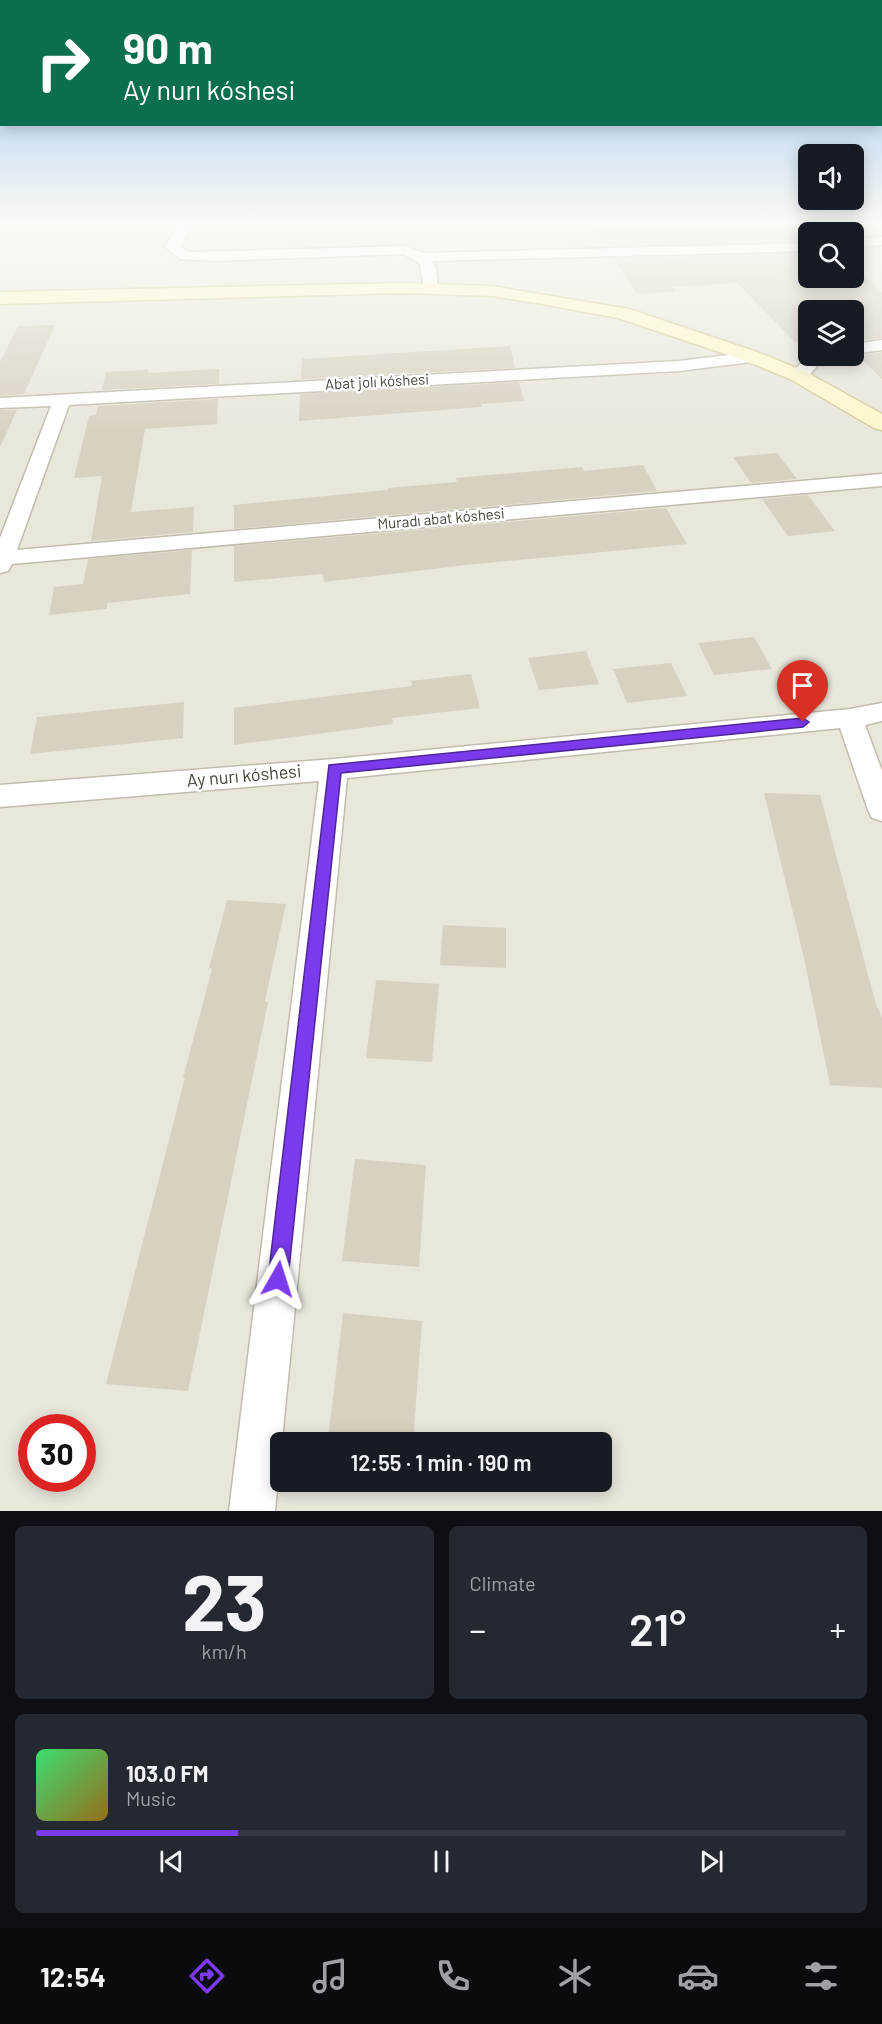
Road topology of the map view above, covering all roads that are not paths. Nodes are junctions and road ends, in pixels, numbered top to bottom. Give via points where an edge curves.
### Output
1 (71, 296) edge
2 (522, 296) edge
3 (0, 298) edge
4 (882, 345) edge
5 (864, 348) edge
6 (753, 357) junction
7 (808, 366) edge
8 (799, 376) junction
9 (62, 400) junction
10 (0, 403) edge
11 (882, 423) edge
12 (882, 480) edge
13 (1, 560) edge
14 (882, 712) edge
15 (850, 718) junction
16 (334, 769) junction
17 (0, 796) edge
18 (882, 810) edge
19 (252, 1511) edge

1 - 3 main road
2 - 6 main road via 622,314
4 - 5 street
6 - 8 main road
6 - 9 street, Abat jolı kóshesi via 679,366
7 - 8 street
8 - 11 main road
9 - 10 street, Abat jolı kóshesi
9 - 13 street
12 - 13 street, Muradı abat kóshesi
14 - 15 street, Ay nurı kóshesi
15 - 16 street, Ay nurı kóshesi
15 - 18 street
16 - 17 street, Ay nurı kóshesi
16 - 19 street

